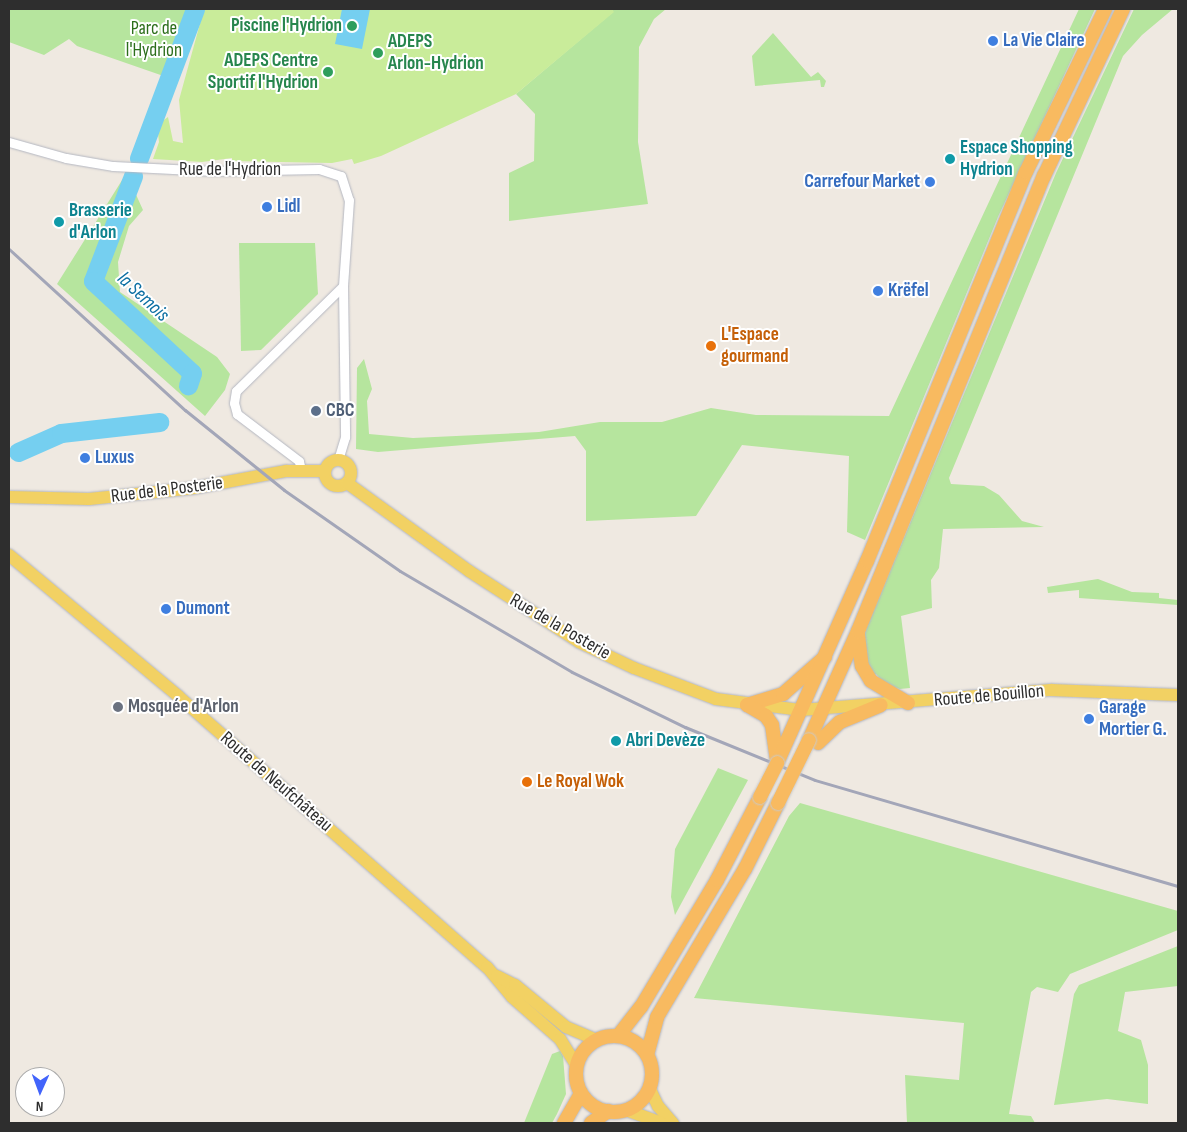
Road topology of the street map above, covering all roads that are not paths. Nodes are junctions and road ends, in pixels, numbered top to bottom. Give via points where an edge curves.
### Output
1 (1105, 9) edge
2 (1123, 9) edge
3 (9, 142) edge
4 (343, 286) junction
5 (338, 460) junction
6 (301, 470) junction
7 (324, 471) junction
8 (347, 483) junction
9 (9, 497) edge
10 (9, 555) edge
11 (858, 631) junction
12 (825, 656) junction
13 (1178, 695) edge
14 (908, 702) junction
15 (881, 705) junction
16 (748, 706) junction
17 (801, 710) junction
18 (824, 710) junction
19 (814, 742) junction
20 (777, 763) junction
21 (495, 974) junction
22 (618, 1036) junction
23 (597, 1040) junction
24 (647, 1055) junction
25 (577, 1066) junction
26 (649, 1087) junction
27 (581, 1093) junction
28 (626, 1110) junction
29 (608, 1111) junction
30 (564, 1123) edge
31 (590, 1123) edge
32 (661, 1123) edge
33 (673, 1123) edge

1 - 12 highway via 1026,172
2 - 11 highway via 1044,176
3 - 4 street, Rue de l'Hydrion via 66,158 113,166 213,171 329,170 346,182 349,200
4 - 5 street, Rue de l'Hydrion via 345,436
4 - 6 street via 236,391 234,403 237,414 299,461
5 - 7 main road via 330,462
5 - 8 main road via 350,468
6 - 7 main road, Rue de la Posterie
6 - 9 main road, Rue de la Posterie via 194,488 89,499
7 - 8 main road, Rue de la Posterie via 325,478 332,484 340,486
8 - 16 main road, Rue de la Posterie via 469,571 579,642 691,691
10 - 21 main road, Route de Neufchâteau via 178,696
11 - 14 highway via 862,666 871,681
11 - 18 highway
12 - 16 highway via 783,694
12 - 17 highway
13 - 14 main road, Route de Bouillon via 1051,690
14 - 15 main road, Route de Bouillon
15 - 18 main road, Route de Bouillon
15 - 19 highway via 840,722
16 - 17 main road, Rue de la Posterie
16 - 20 highway via 766,716 775,730
17 - 18 main road, Route de Bouillon
17 - 20 highway
18 - 19 highway
19 - 24 highway, bridge via 793,775 745,869 657,1017
20 - 22 highway, bridge via 712,888 641,1007
21 - 23 main road, Route de Neufchâteau via 515,985 566,1027
21 - 25 main road, Route de Neufchâteau via 512,997 560,1040
22 - 23 highway
22 - 24 highway via 629,1039
23 - 25 highway via 581,1055
24 - 26 highway via 652,1076
25 - 27 highway
26 - 28 highway via 640,1101
26 - 33 main road via 658,1106
27 - 29 highway via 592,1105
27 - 30 highway
28 - 29 highway
28 - 32 main road
29 - 31 highway

